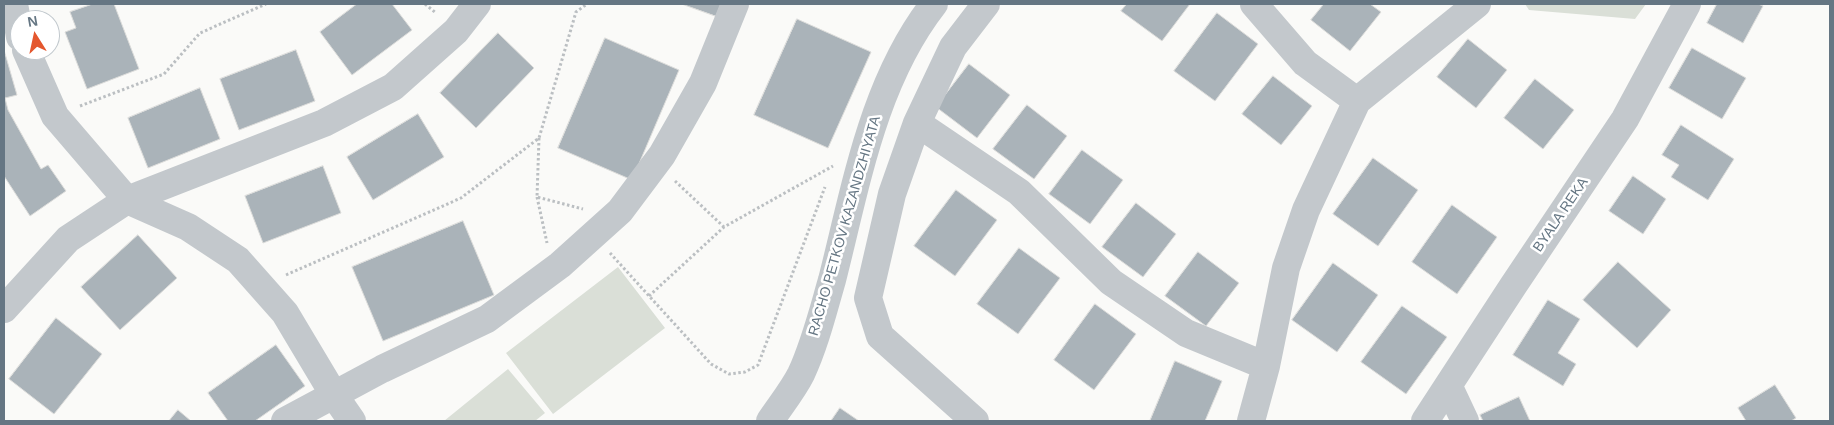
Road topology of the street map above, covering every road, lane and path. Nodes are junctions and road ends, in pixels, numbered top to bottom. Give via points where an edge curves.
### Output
1 (266, 4) edge
2 (477, 4) edge
3 (587, 4) edge
4 (735, 4) edge
5 (934, 4) edge
6 (986, 4) edge
7 (1254, 4) edge
8 (1477, 4) edge
9 (1687, 4) edge
10 (30, 60) edge
11 (1357, 101) junction
12 (55, 116) junction
13 (917, 123) junction
14 (539, 138) junction
15 (656, 163) junction
16 (830, 175) dead end
17 (826, 184) dead end
18 (537, 197) junction
19 (127, 200) junction
20 (613, 217) junction
21 (724, 227) junction
22 (593, 234) junction
23 (560, 265) junction
24 (261, 286) junction
25 (649, 296) junction
26 (4, 309) edge
27 (1266, 366) junction
28 (1449, 387) junction
29 (334, 395) junction
30 (285, 421) edge
31 (352, 421) edge
32 (770, 421) edge
33 (975, 421) edge
34 (1251, 421) edge
35 (1425, 421) edge
36 (1465, 421) edge

1 - 12 path via 200,33 164,74
2 - 19 street via 456,31 393,87 324,123
3 - 14 path via 576,12
4 - 15 street via 704,83
5 - 32 street, RACHO PETKOV KAZANDZHIYATA via 920,22 889,82 871,127 820,321 801,374
6 - 13 street via 953,47
7 - 11 street via 1304,63
8 - 11 street
9 - 28 street, BYALA REKA via 1625,119
10 - 12 street
11 - 27 street via 1306,210 1286,268
12 - 19 street
13 - 27 street via 1019,192 1112,282 1186,333
13 - 33 street via 892,194 868,298 880,336
14 - 18 path
14 - 24 path via 461,198
15 - 20 street
15 - 21 path
16 - 21 path via 833,166
17 - 25 path via 758,365 745,372 729,374 711,364
18 - 20 path
18 - 23 path via 547,243
19 - 24 street via 188,228 238,260
19 - 26 street via 68,239
20 - 22 street
21 - 25 path
22 - 23 street
22 - 25 path
23 - 29 street via 487,318
24 - 29 street via 285,313
27 - 34 street
28 - 35 street, BYALA REKA
28 - 36 street
29 - 30 street
29 - 31 street

